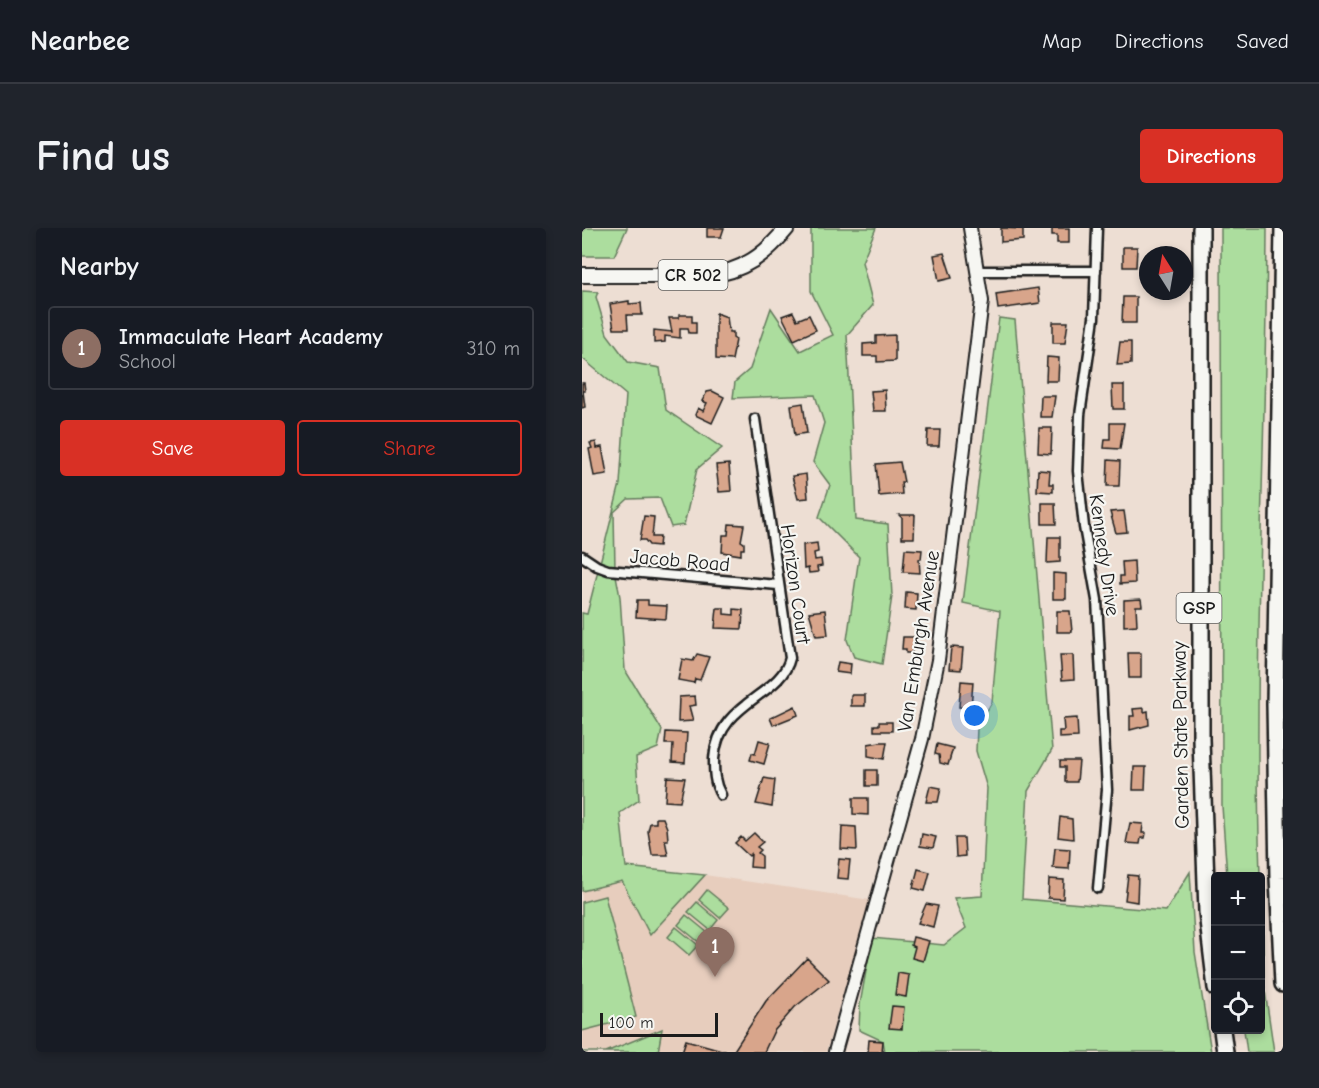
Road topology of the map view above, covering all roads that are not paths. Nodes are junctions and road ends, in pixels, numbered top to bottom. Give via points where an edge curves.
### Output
1 (787, 228) edge
2 (970, 228) edge
3 (1097, 228) edge
4 (1201, 228) edge
5 (1283, 228) edge
6 (978, 271) junction
7 (1096, 271) junction
8 (582, 275) edge
9 (1283, 407) edge
10 (755, 419) dead end
11 (1281, 429) junction
12 (582, 556) edge
13 (778, 585) junction
14 (721, 795) dead end
15 (1098, 888) dead end
16 (1214, 980) edge
17 (1283, 984) edge
18 (1223, 1034) edge
19 (835, 1052) edge
20 (1225, 1052) edge

1 - 8 main road, CR 502 via 771,248 727,272
2 - 6 main road, Van Emburgh Avenue
3 - 7 street, Kennedy Drive
4 - 16 highway, Garden State Parkway / GSP via 1200,716 1207,903
5 - 11 highway
6 - 7 street
6 - 19 main road, Van Emburgh Avenue via 982,301 937,670 920,749
7 - 15 street, Kennedy Drive via 1094,318 1080,415 1078,471 1097,600 1107,790
9 - 11 highway
10 - 13 street, Horizon Court
11 - 17 highway via 1275,714
12 - 13 street, Jacob Road via 608,570
13 - 14 street, Horizon Court via 790,649 788,666 784,675 740,707 723,730 714,773
18 - 20 highway

